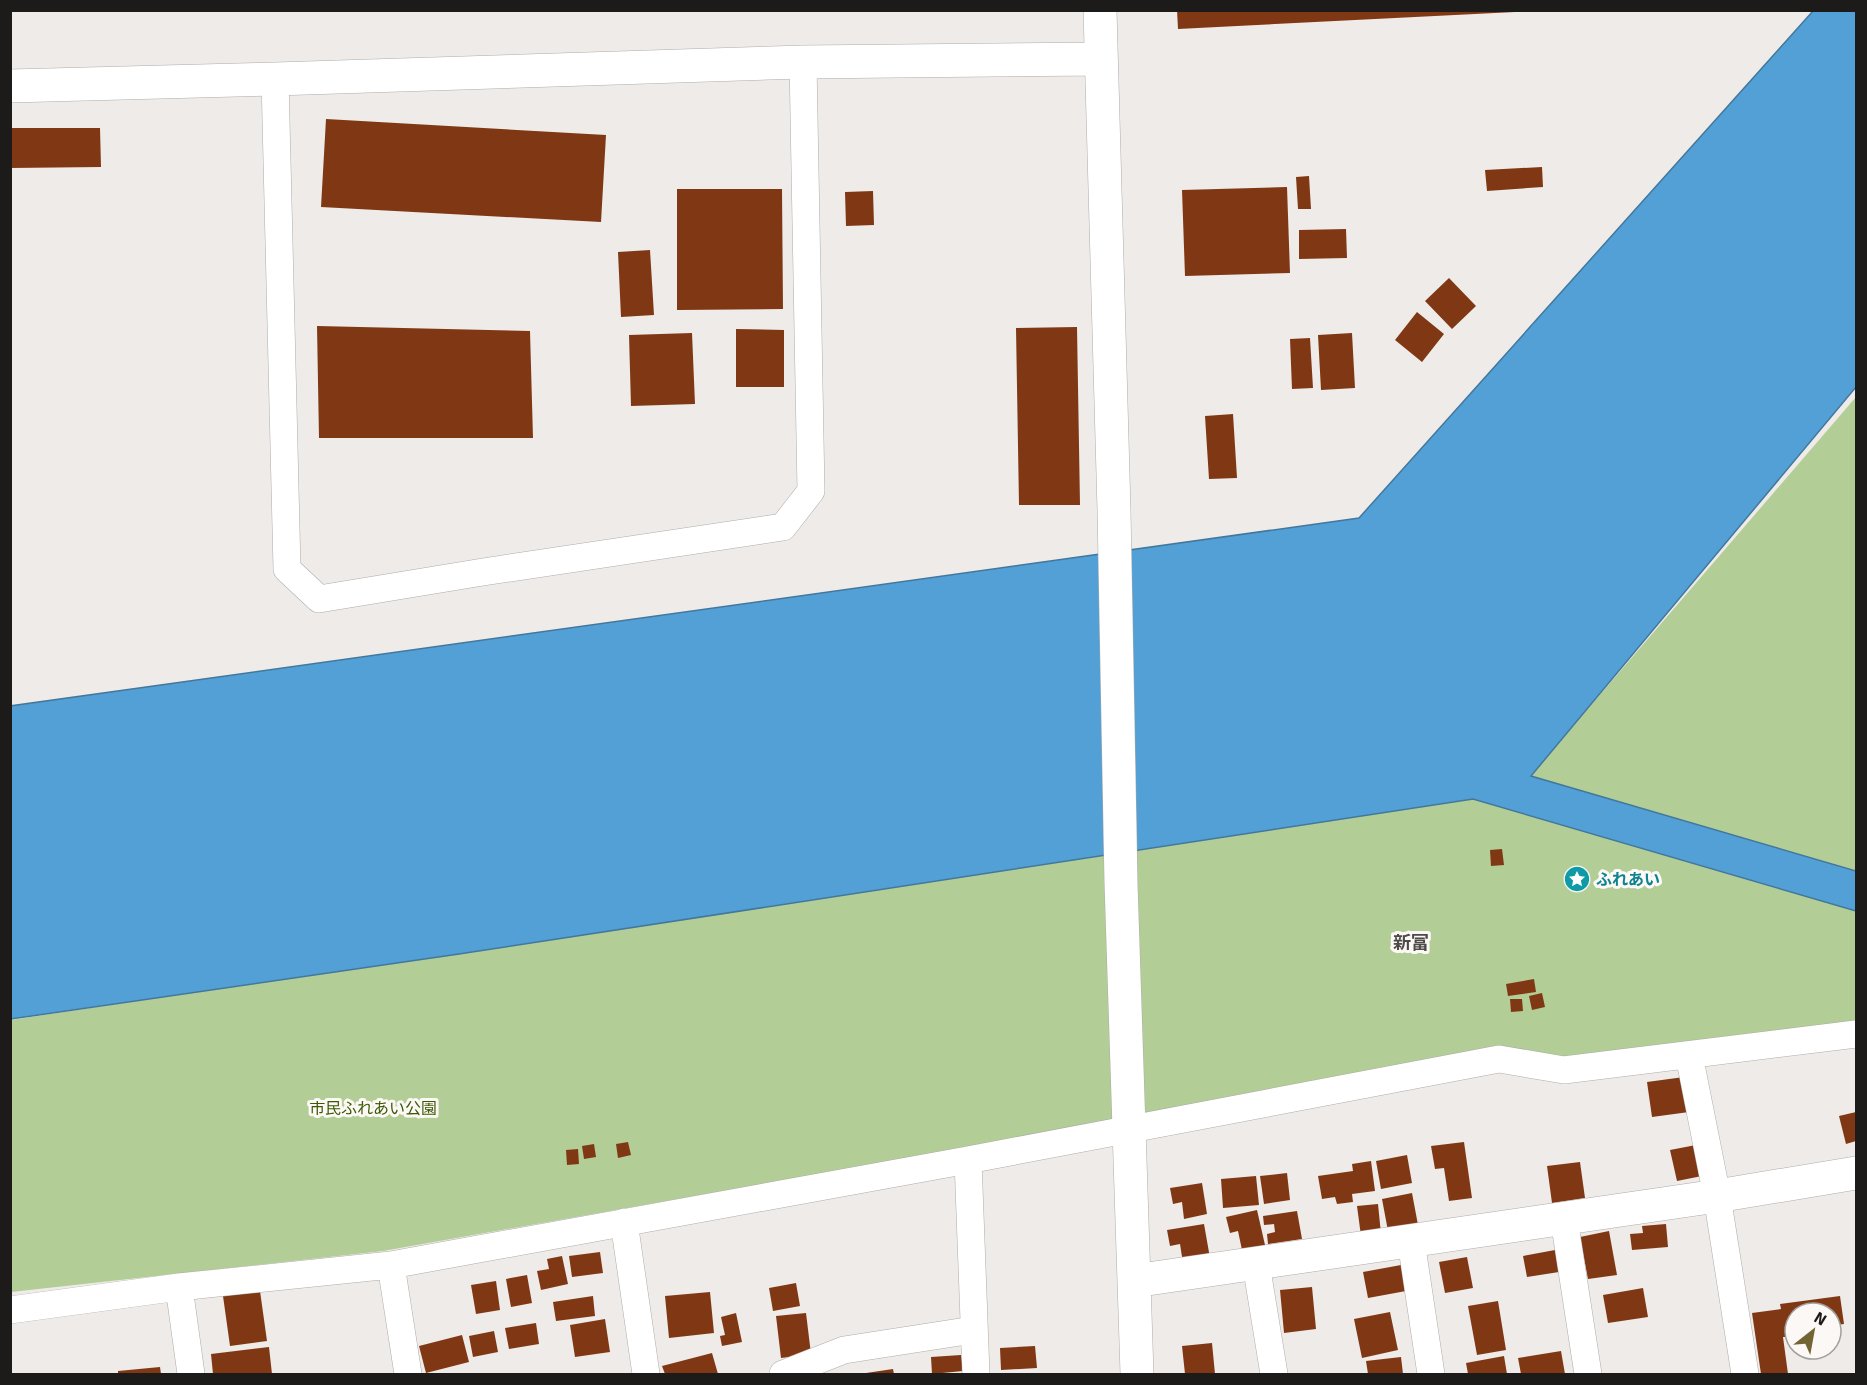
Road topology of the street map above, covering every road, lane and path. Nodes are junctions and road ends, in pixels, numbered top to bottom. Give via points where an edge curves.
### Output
1 (1100, 10) edge
2 (1100, 59) junction
3 (803, 62) junction
4 (275, 80) junction
5 (10, 86) edge
6 (1857, 1034) edge
7 (1689, 1055) junction
8 (1129, 1129) junction
9 (968, 1160) junction
10 (1857, 1173) edge
11 (1717, 1196) junction
12 (1564, 1219) junction
13 (624, 1222) junction
14 (1411, 1241) junction
15 (1256, 1264) junction
16 (391, 1265) junction
17 (1134, 1281) junction
18 (178, 1287) junction
19 (10, 1310) edge
20 (973, 1330) junction
21 (191, 1374) edge
22 (408, 1374) edge
23 (646, 1374) edge
24 (783, 1374) edge
25 (976, 1374) edge
26 (1137, 1374) edge
27 (1274, 1374) edge
28 (1431, 1374) edge
29 (1588, 1374) edge
30 (1745, 1374) edge

1 - 2 street
2 - 3 street
2 - 8 street
3 - 4 street
3 - 4 street via 811,491 783,527 319,600 287,569
4 - 5 street
6 - 7 street
7 - 8 street via 1564,1070 1499,1059
7 - 11 street
8 - 9 street
8 - 17 street
9 - 13 street
9 - 20 street
10 - 11 street
11 - 12 street
11 - 30 street
12 - 14 street
12 - 29 street
13 - 16 street
13 - 23 street
14 - 15 street
14 - 28 street
15 - 17 street
15 - 27 street
16 - 18 street
16 - 22 street
17 - 26 street
18 - 19 street
18 - 21 street
20 - 24 street via 844,1350
20 - 25 street

